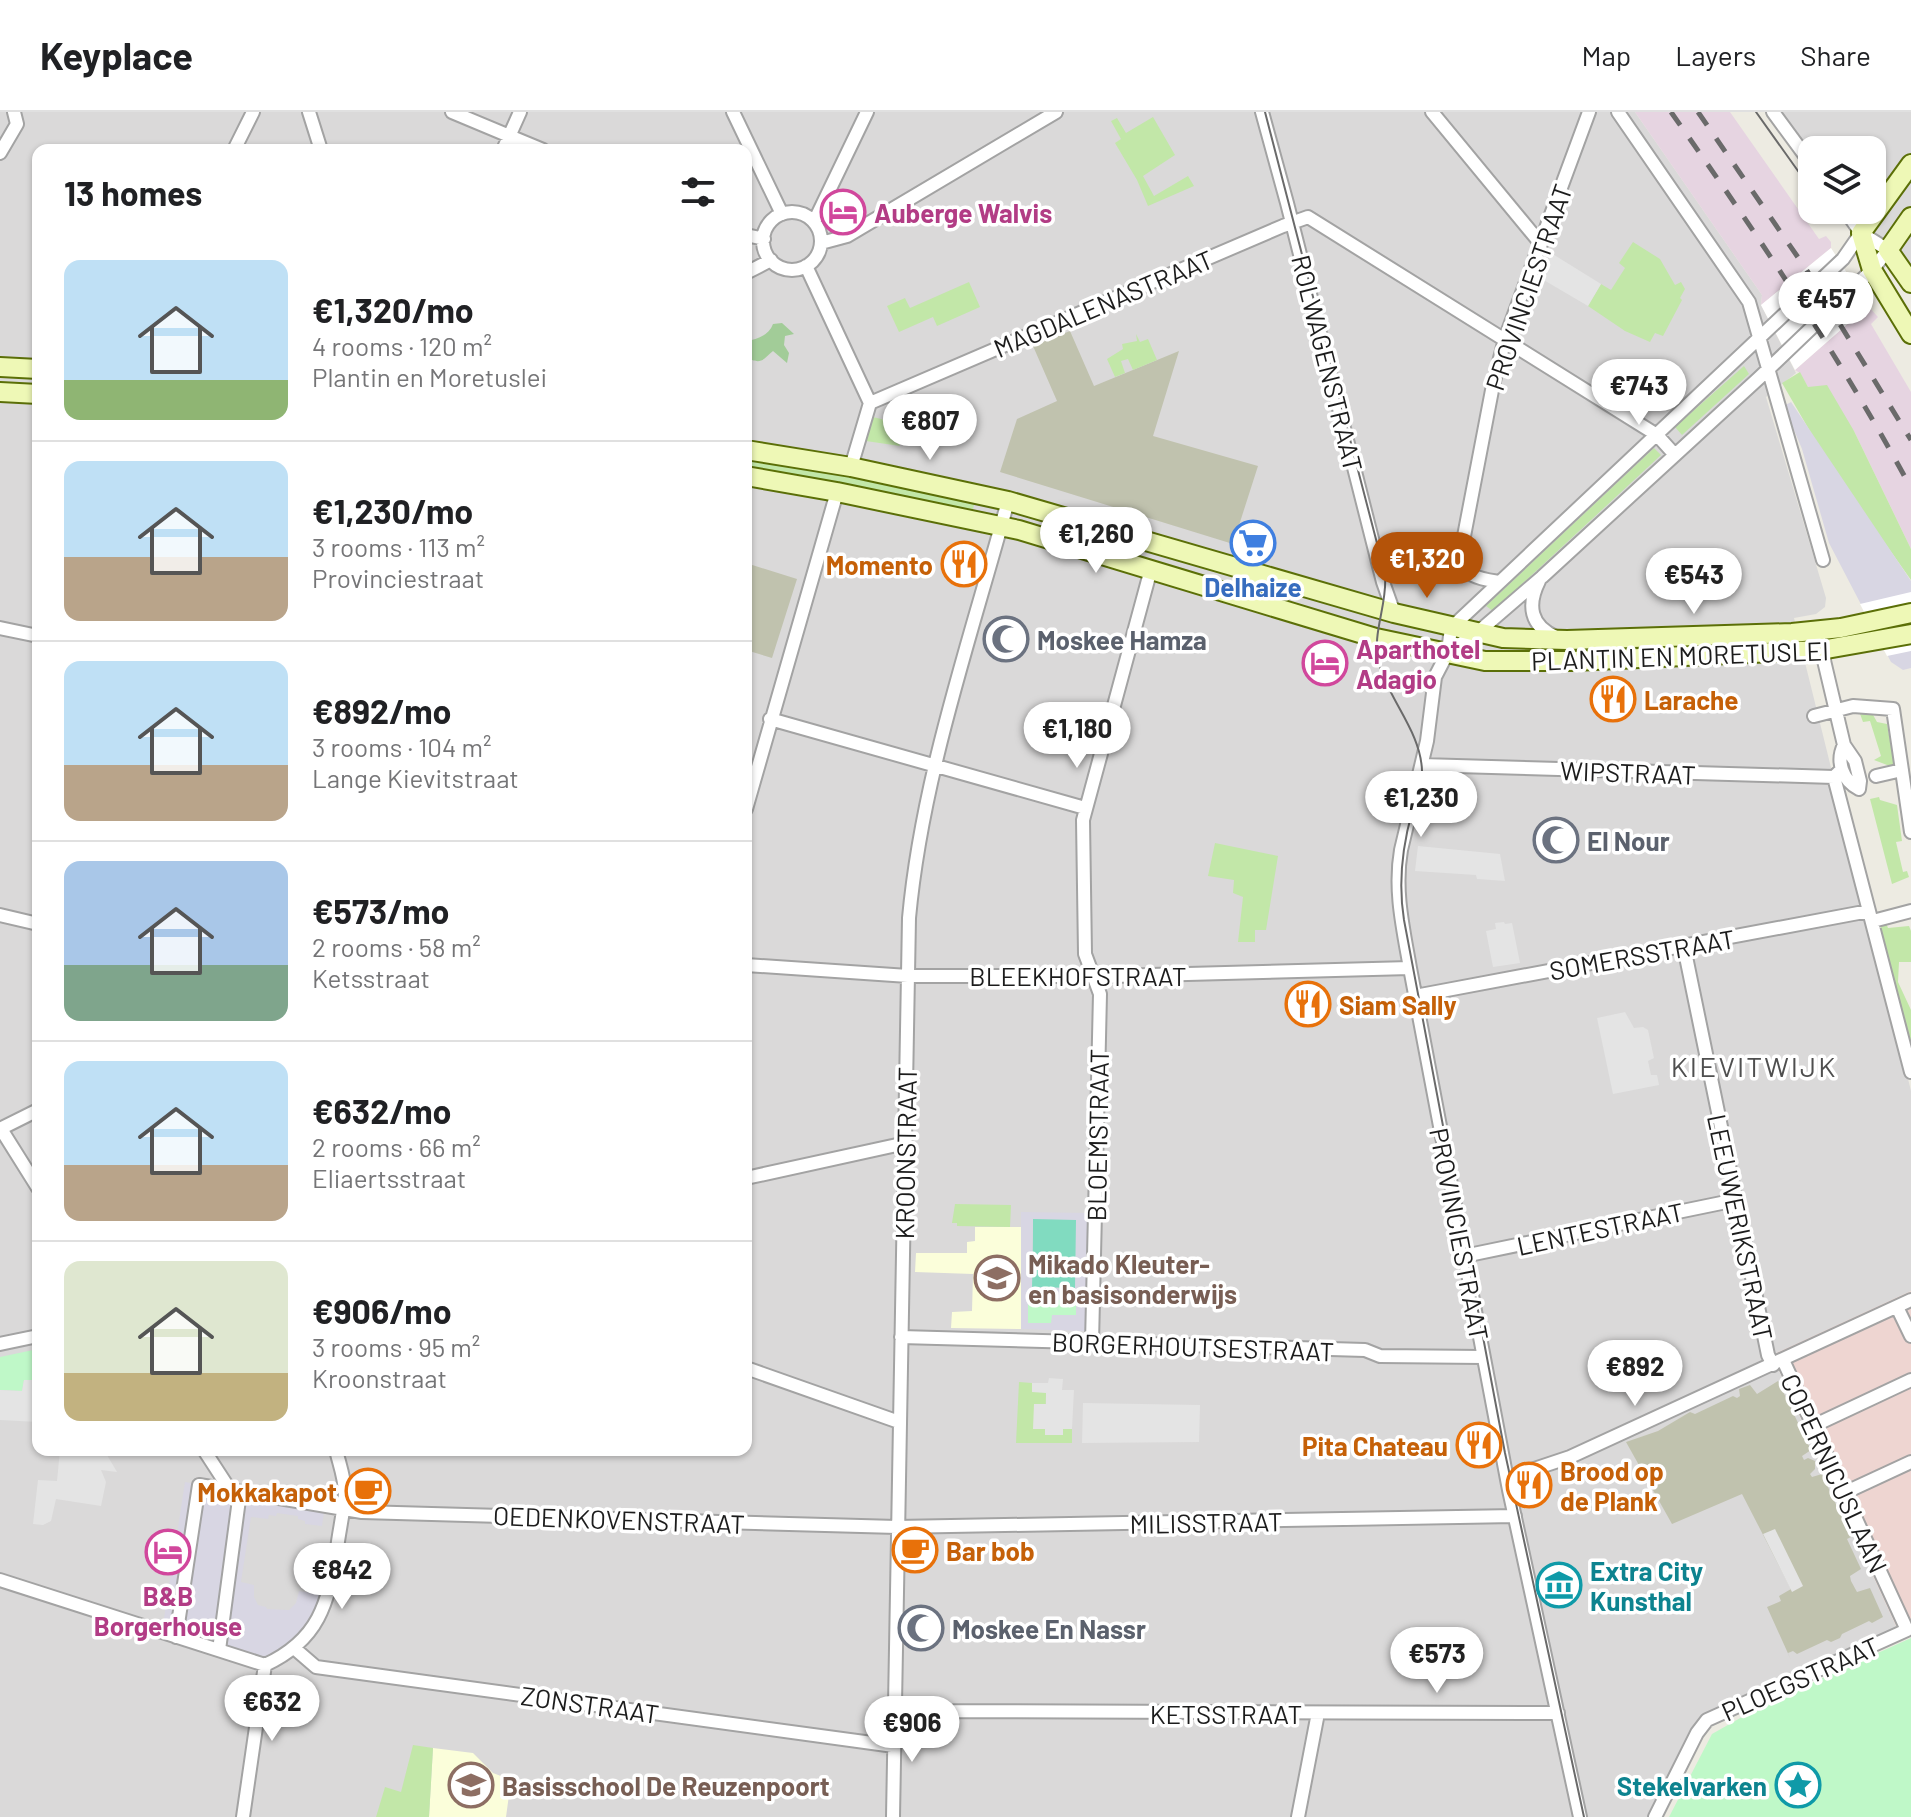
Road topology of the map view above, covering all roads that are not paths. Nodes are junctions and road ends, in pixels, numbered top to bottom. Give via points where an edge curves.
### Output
1 (14, 112) edge
2 (253, 112) edge
3 (309, 112) edge
4 (452, 112) edge
5 (520, 112) edge
6 (733, 112) edge
7 (867, 112) edge
8 (1056, 112) edge
9 (1262, 112) edge
10 (1432, 112) edge
11 (1589, 112) edge
12 (1618, 112) edge
13 (1773, 112) edge
14 (509, 136) junction
15 (237, 144) edge
16 (319, 144) edge
17 (506, 144) edge
18 (528, 144) edge
19 (748, 144) edge
20 (1798, 146) edge
21 (752, 152) edge
22 (0, 153) edge
23 (1911, 164) edge
24 (782, 214) junction
25 (1911, 217) edge
26 (814, 222) junction
27 (1292, 222) junction
28 (1855, 224) edge
29 (1861, 233) junction
30 (752, 236) edge
31 (764, 239) junction
32 (821, 243) junction
33 (1541, 244) junction
34 (1888, 250) junction
35 (771, 260) junction
36 (806, 266) junction
37 (752, 270) edge
38 (1872, 270) junction
39 (1911, 283) edge
40 (1911, 334) edge
41 (1760, 338) junction
42 (1505, 339) junction
43 (0, 367) edge
44 (32, 369) edge
45 (1769, 369) junction
46 (0, 392) edge
47 (32, 394) edge
48 (870, 403) junction
49 (1657, 435) junction
50 (752, 451) edge
51 (1675, 455) junction
52 (851, 467) junction
53 (752, 477) edge
54 (837, 492) junction
55 (1008, 501) junction
56 (1002, 526) junction
57 (1823, 560) dead end
58 (1151, 569) junction
59 (1542, 577) junction
60 (1499, 582) junction
61 (1394, 613) junction
62 (1911, 613) edge
63 (0, 628) edge
64 (1451, 628) junction
65 (1817, 631) junction
66 (1477, 633) junction
67 (1911, 634) edge
68 (32, 635) edge
69 (1567, 640) junction
70 (1821, 650) junction
71 (1448, 652) junction
72 (1835, 711) junction
73 (1814, 716) dead end
74 (770, 719) junction
75 (1844, 745) junction
76 (935, 765) junction
77 (1422, 765) junction
78 (1902, 770) junction
79 (1838, 773) junction
80 (1876, 776) dead end
81 (752, 786) edge
82 (1085, 808) junction
83 (1911, 832) edge
84 (1911, 911) edge
85 (1871, 916) junction
86 (1, 920) edge
87 (32, 923) edge
88 (1684, 947) junction
89 (752, 965) edge
90 (1410, 968) junction
91 (1092, 975) junction
92 (908, 976) junction
93 (1415, 996) junction
94 (1911, 1072) edge
95 (32, 1113) edge
96 (0, 1129) edge
97 (906, 1143) junction
98 (752, 1177) edge
99 (32, 1179) edge
100 (1736, 1200) junction
101 (1464, 1256) junction
102 (1911, 1300) edge
103 (1897, 1307) junction
104 (1911, 1336) edge
105 (32, 1337) edge
106 (901, 1337) junction
107 (1092, 1343) junction
108 (0, 1344) edge
109 (1483, 1357) junction
110 (1778, 1362) junction
111 (752, 1370) edge
112 (1911, 1380) edge
113 (899, 1422) junction
114 (1813, 1426) junction
115 (208, 1456) edge
116 (337, 1456) edge
117 (1911, 1462) edge
118 (1507, 1478) junction
119 (235, 1491) junction
120 (1844, 1493) junction
121 (342, 1508) junction
122 (1515, 1516) junction
123 (897, 1527) junction
124 (0, 1580) edge
125 (1907, 1630) joint
126 (176, 1637) junction
127 (294, 1648) junction
128 (219, 1650) junction
129 (265, 1665) junction
130 (894, 1711) junction
131 (1318, 1713) junction
132 (1558, 1713) junction
133 (894, 1746) junction
134 (243, 1817) edge
135 (893, 1817) edge
136 (1298, 1817) edge
137 (1580, 1817) edge
138 (1655, 1817) edge

1 - 22 street via 17,124
2 - 15 street
3 - 16 street
4 - 14 street
5 - 14 street
6 - 19 street
7 - 26 street
8 - 32 street via 847,236
9 - 27 street, ROLWAGENSTRAAT
10 - 33 street
11 - 33 street, PROVINCIESTRAAT
12 - 41 street via 1749,302
13 - 20 street
14 - 17 street
14 - 18 street
21 - 24 street
23 - 29 main road
24 - 26 street via 799,213
24 - 31 street via 769,224
25 - 34 main road
26 - 32 street
27 - 42 street via 1308,217
27 - 48 street, MAGDALENASTRAAT
27 - 61 street, ROLWAGENSTRAAT
28 - 29 street
29 - 34 street
29 - 38 main road
29 - 41 street via 1843,259
30 - 31 street
31 - 35 street
32 - 36 street
33 - 42 street, PROVINCIESTRAAT
34 - 38 street
34 - 39 main road
35 - 36 street via 787,269
35 - 37 street
36 - 48 street
38 - 40 main road
38 - 45 street
41 - 45 street
41 - 49 street
42 - 49 street
42 - 60 street, PROVINCIESTRAAT via 1460,557 1469,574
43 - 44 main road
45 - 51 street
45 - 57 street
46 - 47 main road
48 - 52 street
49 - 51 street
49 - 60 street
50 - 52 main road, PLANTIN EN MORETUSLEI
51 - 59 street
52 - 55 main road, PLANTIN EN MORETUSLEI
53 - 54 main road, PLANTIN EN MORETUSLEI
54 - 56 main road, PLANTIN EN MORETUSLEI
54 - 74 street
55 - 56 street, KROONSTRAAT
55 - 61 main road, PLANTIN EN MORETUSLEI
56 - 58 main road, PLANTIN EN MORETUSLEI
56 - 76 street, KROONSTRAAT
58 - 71 main road, PLANTIN EN MORETUSLEI via 1369,636
58 - 82 street, BLOEMSTRAAT
59 - 66 street
59 - 69 street via 1531,602 1535,623
60 - 64 street
61 - 64 main road, PLANTIN EN MORETUSLEI
62 - 65 main road, PLANTIN EN MORETUSLEI
63 - 68 street
64 - 66 main road, PLANTIN EN MORETUSLEI
64 - 71 street
65 - 69 main road, PLANTIN EN MORETUSLEI
65 - 70 street
66 - 69 main road, PLANTIN EN MORETUSLEI
66 - 71 street
67 - 70 main road, PLANTIN EN MORETUSLEI
70 - 71 main road, PLANTIN EN MORETUSLEI via 1515,662
70 - 72 street
71 - 77 street, PROVINCIESTRAAT via 1435,677
72 - 73 street
72 - 75 street
72 - 78 street via 1853,706 1893,709
74 - 76 street
74 - 81 street
75 - 79 street
75 - 79 street via 1855,761 1859,789
76 - 82 street
76 - 92 street, KROONSTRAAT via 912,883
77 - 79 street, WIPSTRAAT
77 - 90 street, PROVINCIESTRAAT via 1398,868
78 - 80 street
78 - 83 street
79 - 85 street
82 - 91 street, BLOEMSTRAAT via 1085,954
84 - 85 street, SOMERSSTRAAT
85 - 88 street, SOMERSSTRAAT
85 - 94 street
86 - 87 street
88 - 93 street, SOMERSSTRAAT
88 - 100 street, LEEUWERIKSTRAAT
89 - 92 street, BLEEKHOFSTRAAT
90 - 91 street, BLEEKHOFSTRAAT
90 - 93 street, PROVINCIESTRAAT
91 - 92 street, BLEEKHOFSTRAAT
91 - 107 street, BLOEMSTRAAT via 1100,994
92 - 97 street, KROONSTRAAT
93 - 101 street, PROVINCIESTRAAT
95 - 96 street
96 - 99 street
97 - 98 street
97 - 106 street, KROONSTRAAT
100 - 101 street, LENTESTRAAT
100 - 110 street, LEEUWERIKSTRAAT via 1768,1355
101 - 109 street, PROVINCIESTRAAT
102 - 103 street
103 - 104 street
103 - 110 street
105 - 108 street
106 - 107 street, BORGERHOUTSESTRAAT
106 - 113 street, KROONSTRAAT
107 - 109 street, BORGERHOUTSESTRAAT
109 - 118 street, PROVINCIESTRAAT
110 - 114 street, COPERNICUSLAAN
110 - 118 street via 1570,1457
111 - 113 street
112 - 114 street
113 - 123 street, KROONSTRAAT
114 - 120 street, COPERNICUSLAAN
115 - 119 street
116 - 121 street via 345,1490
117 - 120 street
118 - 122 street, PROVINCIESTRAAT
119 - 121 street, OEDENKOVENSTRAAT
119 - 126 street, OEDENKOVENSTRAAT via 199,1485
119 - 128 street
120 - 125 street, COPERNICUSLAAN
121 - 123 street, OEDENKOVENSTRAAT
121 - 127 street via 328,1597 311,1631
122 - 123 street, MILISSTRAAT
122 - 132 street, PROVINCIESTRAAT
123 - 130 street, KROONSTRAAT
124 - 126 street
125 - 138 street, PLOEGSTRAAT via 1707,1720
126 - 128 street
127 - 129 street
127 - 133 street, ZONSTRAAT via 316,1667
128 - 129 street
129 - 134 street
130 - 131 street, KETSSTRAAT
130 - 133 street, KROONSTRAAT
131 - 132 street, KETSSTRAAT
131 - 136 street
132 - 137 street, PROVINCIESTRAAT
133 - 135 street, KROONSTRAAT

